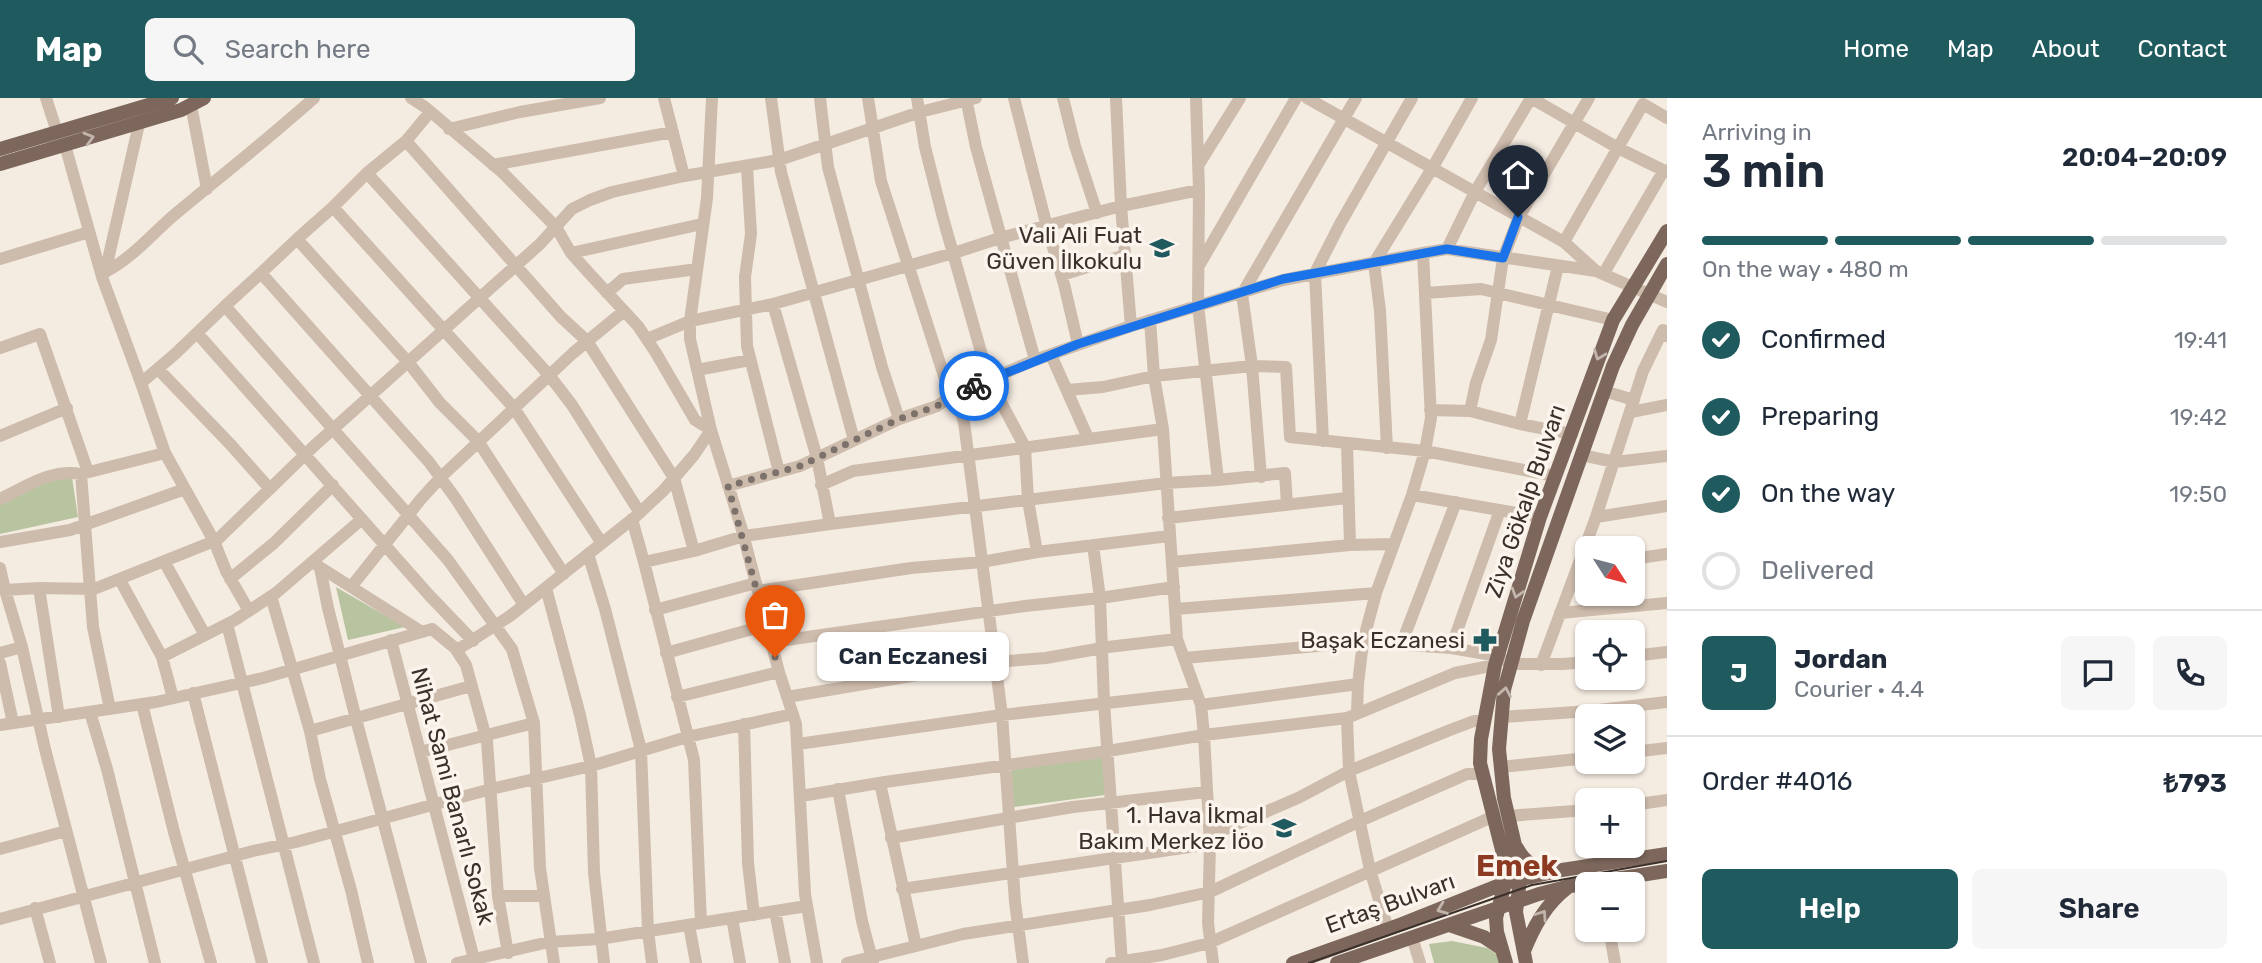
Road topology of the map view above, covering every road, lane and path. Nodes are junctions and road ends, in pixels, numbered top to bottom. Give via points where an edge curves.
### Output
1 (46, 98) edge
2 (172, 98) edge
3 (314, 98) edge
4 (411, 98) edge
5 (436, 98) edge
6 (600, 98) edge
7 (664, 98) edge
8 (712, 98) edge
9 (771, 98) edge
10 (820, 98) edge
11 (868, 98) edge
12 (917, 98) edge
13 (1014, 98) edge
14 (1063, 98) edge
15 (1116, 98) edge
16 (1196, 98) edge
17 (1241, 98) edge
18 (1296, 98) edge
19 (1307, 98) edge
20 (1356, 98) edge
21 (1412, 98) edge
22 (1472, 98) edge
23 (1531, 98) edge
24 (1589, 98) edge
25 (969, 99) edge
26 (1645, 101) edge
27 (198, 102) edge
28 (428, 110) junction
29 (920, 112) junction
30 (1345, 117) junction
31 (1667, 118) edge
32 (139, 124) junction
33 (1575, 124) junction
34 (449, 129) junction
35 (871, 130) junction
36 (57, 132) junction
37 (673, 132) junction
38 (405, 141) junction
39 (1387, 141) junction
40 (826, 144) junction
41 (65, 145) junction
42 (1618, 148) junction
43 (0, 149) edge
44 (779, 160) junction
45 (0, 164) edge
46 (1199, 164) junction
47 (493, 165) junction
48 (747, 167) junction
49 (1433, 167) junction
50 (708, 171) junction
51 (1666, 171) edge
52 (368, 173) junction
53 (684, 176) junction
54 (207, 188) junction
55 (1199, 190) junction
56 (1475, 192) junction
57 (1121, 206) junction
58 (332, 207) junction
59 (1097, 213) junction
60 (1518, 217) junction
61 (702, 224) junction
62 (556, 227) junction
63 (1047, 227) junction
64 (1667, 231) edge
65 (89, 232) junction
66 (1000, 238) junction
67 (297, 239) junction
68 (1564, 242) junction
69 (1447, 249) junction
70 (571, 253) junction
71 (1423, 253) junction
72 (952, 254) junction
73 (1125, 255) junction
74 (1503, 258) junction
75 (0, 259) edge
76 (1374, 263) junction
77 (517, 264) junction
78 (1667, 264) edge
79 (909, 265) junction
80 (1200, 265) junction
81 (1558, 266) junction
82 (697, 269) junction
83 (1600, 272) junction
84 (261, 273) junction
85 (1315, 273) junction
86 (105, 274) junction
87 (1062, 275) junction
88 (859, 280) junction
89 (1631, 287) junction
90 (813, 292) junction
91 (607, 293) junction
92 (1426, 293) junction
93 (1499, 293) junction
94 (1242, 294) junction
95 (1649, 295) junction
96 (480, 297) junction
97 (1667, 302) edge
98 (1549, 303) junction
99 (774, 304) junction
100 (1198, 305) junction
101 (225, 306) junction
102 (745, 309) junction
103 (624, 311) junction
104 (1150, 320) junction
105 (1613, 320) junction
106 (690, 321) junction
107 (1131, 326) junction
108 (443, 330) junction
109 (1666, 330) edge
110 (197, 333) junction
111 (647, 340) junction
112 (587, 341) junction
113 (1078, 344) junction
114 (0, 348) edge
115 (1051, 355) junction
116 (750, 360) junction
117 (1035, 360) junction
118 (408, 362) junction
119 (1252, 366) junction
120 (158, 369) junction
121 (697, 370) junction
122 (1205, 372) junction
123 (549, 375) junction
124 (1154, 376) junction
125 (989, 380) junction
126 (141, 383) junction
127 (1067, 390) junction
128 (1604, 391) junction
129 (954, 394) junction
130 (370, 397) junction
131 (1667, 405) edge
132 (1632, 406) junction
133 (67, 408) junction
134 (513, 408) junction
135 (1430, 410) junction
136 (1470, 411) junction
137 (899, 419) junction
138 (1520, 424) junction
139 (334, 428) junction
140 (1163, 429) junction
141 (711, 430) junction
142 (1572, 434) junction
143 (0, 436) edge
144 (1088, 439) junction
145 (854, 440) junction
146 (478, 441) junction
147 (1323, 441) junction
148 (1347, 444) junction
149 (1025, 447) junction
150 (1387, 448) junction
151 (1425, 451) junction
152 (164, 453) junction
153 (305, 454) junction
154 (969, 455) junction
155 (1581, 455) junction
156 (1667, 456) edge
157 (817, 458) junction
158 (1615, 462) junction
159 (779, 472) junction
160 (84, 473) junction
161 (1555, 476) junction
162 (441, 477) junction
163 (1261, 477) junction
164 (674, 478) junction
165 (1218, 480) junction
166 (1166, 483) junction
167 (333, 485) junction
168 (821, 485) junction
169 (728, 486) junction
170 (185, 489) junction
171 (270, 489) junction
172 (1412, 495) junction
173 (1348, 498) junction
174 (0, 499) edge
175 (1028, 500) junction
176 (1456, 502) junction
177 (1287, 505) junction
178 (1667, 506) edge
179 (974, 507) junction
180 (1500, 510) junction
181 (408, 515) junction
182 (636, 516) junction
183 (1540, 517) junction
184 (1596, 517) junction
185 (1168, 518) junction
186 (362, 519) junction
187 (830, 524) junction
188 (85, 525) junction
189 (1169, 536) junction
190 (1591, 536) edge
191 (744, 537) junction
192 (214, 541) junction
193 (0, 542) edge
194 (601, 542) junction
195 (386, 544) junction
196 (1394, 544) junction
197 (1093, 545) junction
198 (1350, 545) junction
199 (694, 551) junction
200 (1037, 552) junction
201 (588, 554) junction
202 (1667, 554) edge
203 (1645, 557) edge
204 (644, 562) junction
205 (982, 562) junction
206 (1172, 562) junction
207 (165, 563) junction
208 (316, 565) junction
209 (0, 568) edge
210 (564, 574) junction
211 (230, 579) junction
212 (120, 580) junction
213 (1575, 582) edge
214 (351, 587) junction
215 (757, 587) junction
216 (1174, 587) junction
217 (39, 588) junction
218 (546, 588) junction
219 (3, 590) edge
220 (88, 590) junction
221 (1376, 593) junction
222 (271, 596) junction
223 (1100, 598) junction
224 (1667, 603) edge
225 (524, 605) junction
226 (1177, 609) junction
227 (655, 610) junction
228 (249, 611) junction
229 (989, 613) junction
230 (1560, 613) junction
231 (227, 624) junction
232 (497, 625) junction
233 (767, 625) junction
234 (422, 632) junction
235 (205, 635) junction
236 (1177, 639) junction
237 (391, 640) junction
238 (473, 641) junction
239 (772, 642) junction
240 (1363, 642) junction
241 (1401, 645) junction
242 (22, 647) junction
243 (455, 648) junction
244 (1102, 648) junction
245 (1451, 648) junction
246 (1667, 652) edge
247 (0, 653) edge
248 (666, 653) junction
249 (1645, 655) edge
250 (341, 656) junction
251 (162, 657) junction
252 (1184, 658) junction
253 (1496, 661) junction
254 (995, 662) junction
255 (0, 663) edge
256 (1575, 663) edge
257 (1511, 664) junction
258 (1541, 665) junction
259 (293, 669) junction
260 (779, 672) junction
261 (243, 682) junction
262 (1357, 684) junction
263 (471, 686) junction
264 (193, 693) junction
265 (677, 696) junction
266 (787, 697) junction
267 (173, 698) junction
268 (1198, 699) junction
269 (1104, 702) junction
270 (1667, 702) edge
271 (142, 704) junction
272 (407, 704) junction
273 (110, 709) junction
274 (90, 712) junction
275 (793, 714) junction
276 (1002, 715) junction
277 (59, 716) junction
278 (1352, 716) junction
279 (1502, 717) junction
280 (38, 719) junction
281 (356, 719) junction
282 (1485, 722) junction
283 (534, 723) junction
284 (6, 724) edge
285 (744, 724) junction
286 (310, 731) junction
287 (1205, 735) junction
288 (485, 736) junction
289 (687, 737) junction
290 (797, 744) junction
291 (1667, 748) edge
292 (641, 750) junction
293 (1108, 751) junction
294 (1645, 751) edge
295 (420, 752) junction
296 (1575, 759) edge
297 (1005, 765) junction
298 (591, 766) junction
299 (1501, 767) junction
300 (1349, 771) junction
301 (1481, 774) junction
302 (538, 777) junction
303 (880, 783) junction
304 (491, 789) junction
305 (838, 789) junction
306 (1206, 792) junction
307 (801, 796) junction
308 (1667, 800) edge
309 (1112, 803) junction
310 (1645, 803) edge
311 (434, 804) junction
312 (1575, 811) edge
313 (1508, 816) junction
314 (1492, 817) junction
315 (384, 819) junction
316 (1010, 820) junction
317 (1360, 821) junction
318 (66, 831) junction
319 (335, 832) junction
320 (891, 838) junction
321 (1209, 840) junction
322 (285, 845) junction
323 (1509, 848) junction
324 (0, 849) edge
325 (1667, 854) edge
326 (234, 857) junction
327 (1115, 857) junction
328 (186, 870) junction
329 (1370, 870) junction
330 (1013, 872) junction
331 (1555, 873) junction
332 (1667, 874) edge
333 (1645, 877) edge
334 (1520, 880) junction
335 (136, 883) junction
336 (1505, 883) junction
337 (1575, 885) edge
338 (1570, 886) junction
339 (902, 889) junction
340 (1210, 892) junction
341 (1482, 893) junction
342 (543, 895) junction
343 (498, 896) junction
344 (83, 897) junction
345 (1517, 901) junction
346 (807, 906) junction
347 (1498, 907) junction
348 (35, 908) junction
349 (1118, 908) junction
350 (775, 911) junction
351 (754, 915) junction
352 (732, 918) junction
353 (0, 919) edge
354 (695, 924) junction
355 (1018, 925) junction
356 (1449, 925) junction
357 (1388, 929) junction
358 (648, 931) junction
359 (1412, 937) junction
360 (599, 939) junction
361 (1611, 942) edge
362 (550, 943) junction
363 (1209, 943) junction
364 (916, 946) junction
365 (508, 953) junction
366 (1504, 956) edge
367 (1525, 958) edge
368 (872, 960) edge
369 (475, 961) edge
370 (1118, 962) edge
371 (1345, 962) edge
372 (50, 963) edge
373 (101, 963) edge
374 (155, 963) edge
375 (211, 963) edge
376 (262, 963) edge
377 (314, 963) edge
378 (368, 963) edge
379 (421, 963) edge
380 (457, 963) edge
381 (554, 963) edge
382 (604, 963) edge
383 (652, 963) edge
384 (696, 963) edge
385 (740, 963) edge
386 (785, 963) edge
387 (817, 963) edge
388 (847, 963) edge
389 (1023, 963) edge
390 (1213, 963) edge
391 (1293, 963) edge
392 (1420, 963) edge
393 (1615, 963) edge

1 - 36 street
2 - 36 main road
3 - 54 street
4 - 28 street
5 - 28 street
6 - 34 street
7 - 37 street
8 - 50 street
9 - 44 street
10 - 40 street
11 - 35 street
12 - 29 street
13 - 63 street
14 - 59 street
15 - 57 street
16 - 46 street
17 - 46 street
18 - 80 street
19 - 30 street
20 - 30 street
21 - 39 street
22 - 49 street
23 - 33 street
23 - 56 street
24 - 33 street
25 - 29 street
25 - 66 street
26 - 31 street
26 - 42 street
27 - 32 main road
27 - 54 street
28 - 34 street
28 - 38 street
29 - 35 street
29 - 72 street
30 - 39 street
30 - 94 street
41 -> 32 main road
32 - 86 street
33 - 42 street
33 - 60 street
34 - 47 street
35 - 40 street
35 - 79 street via 881,181
36 - 43 main road
37 - 47 street
37 - 53 street
38 - 52 street
38 - 77 street
39 - 49 street
39 - 85 street
40 - 44 street
40 - 88 street
41 - 45 main road
41 - 65 street
42 - 51 street
42 - 68 street
44 - 48 street
44 - 90 street
46 - 55 street
47 - 62 street
48 - 50 street
48 - 102 street via 751,234
49 - 56 street
49 - 76 street
50 - 53 street
50 - 61 street
51 - 83 street
52 - 58 street
52 - 96 street
53 - 62 street via 590,200 572,209
54 - 86 street
55 - 57 street
55 - 80 street
56 - 60 street
56 - 69 street
57 - 59 street
57 - 73 street
58 - 67 street
58 - 108 street
59 - 63 street
60 - 68 street
60 - 74 street
61 - 70 street
61 - 82 street
62 - 70 street
62 - 77 street
63 - 66 street
63 - 87 street
64 - 89 main road, Ziya Gökalp Bulvarı
65 - 75 street
65 - 86 street
66 - 72 street
66 - 117 street
67 - 84 street
67 - 118 street
68 - 83 street
69 - 71 street
69 - 74 street
70 - 91 street
71 - 76 street
71 - 92 street
72 - 79 street
72 - 125 street
73 - 87 street
73 - 107 street
74 - 81 street
74 - 93 street
76 - 85 street
76 - 150 street
77 - 96 street
77 - 112 street
78 - 95 main road, Ziya Gökalp Bulvarı
79 - 88 street
79 - 129 street via 946,382
80 - 100 street
81 - 83 street
81 - 98 street
82 - 91 street via 623,279
82 - 106 street
83 - 89 street
84 - 101 street
84 - 130 street
85 - 94 street
85 - 147 street
86 - 126 street
87 - 113 street
88 - 90 street
88 - 137 street
89 - 95 street
89 - 105 main road, Ziya Gökalp Bulvarı
90 - 99 street
90 - 145 street
91 - 103 street
92 - 93 street via 1481,289
92 - 135 street
93 - 98 street
93 - 136 street
94 - 100 street
94 - 119 street
95 - 97 street
95 - 128 main road, Ziya Gökalp Bulvarı
96 - 108 street
96 - 123 street
98 - 105 street
98 - 138 street
99 - 102 street
99 - 157 street
100 - 104 street
100 - 122 street
101 - 110 street
101 - 139 street
102 - 106 street
102 - 116 street
103 - 111 street
103 - 112 street
104 - 107 street
104 - 124 street
105 -> 142 main road, Ziya Gökalp Bulvarı
106 - 111 street
106 - 121 street
107 - 113 street
108 - 118 street
108 - 134 street
109 - 132 street via 1643,372
110 - 120 street
110 - 153 street
111 - 141 street via 695,420
112 - 123 street
112 - 164 street
113 - 115 street
114 - 133 street via 40,334
115 - 117 street
115 - 127 street
116 - 121 street
116 - 159 street
117 - 125 street
118 - 130 street
118 - 146 street
119 - 122 street
119 - 147 street via 1286,367 1290,437
119 - 163 street
120 - 126 street
120 - 171 street
121 - 141 street
122 - 124 street
122 - 165 street
123 - 134 street
123 - 182 street via 572,405
124 - 127 street
124 - 140 street
125 - 129 street
125 - 149 street
126 - 152 street
127 - 144 street
128 - 132 street
128 - 155 main road, Ziya Gökalp Bulvarı
129 - 137 street via 937,406
129 - 154 street
130 - 139 street
130 - 162 street
131 - 132 street
132 - 158 street
133 - 143 street
133 - 160 street
134 - 146 street
134 - 194 street
135 - 136 street
135 - 151 street
136 - 138 street
137 - 145 street
138 - 142 street
139 - 153 street
139 - 181 street
140 - 144 street
140 - 166 street
141 - 164 street
141 - 169 street
142 - 161 main road, Ziya Gökalp Bulvarı
144 - 149 street
145 - 157 street
146 - 162 street
146 - 210 street
147 - 148 street
148 - 150 street
148 - 173 street
149 - 154 street
149 - 175 street
150 - 151 street
151 - 161 street
151 - 172 street
152 - 160 street
152 - 170 street
153 - 167 street
153 - 171 street
154 - 168 street via 853,471
154 - 179 street
155 - 158 street
155 - 257 main road, Ziya Gökalp Bulvarı
156 - 158 street
157 - 159 street
157 - 168 street
158 - 184 street
159 - 169 street
160 - 174 street via 67,471
160 - 188 street
161 - 183 main road, Ziya Gökalp Bulvarı
162 - 181 street
162 - 225 street
163 - 165 street
163 - 177 street via 1285,473
164 - 182 street
164 - 199 street
165 - 166 street
166 - 175 street
166 - 185 street
167 - 186 street
167 - 211 street
168 - 187 street
169 - 191 street
170 - 188 street
170 - 192 street
171 - 192 street
172 - 176 street
172 - 196 street
173 - 177 street
173 - 198 street
175 - 179 street
175 - 200 street
176 - 180 street
176 - 241 street
177 - 185 street
178 - 184 street
179 - 187 street
179 - 205 street
180 - 183 street
180 - 245 street
181 - 195 street
181 - 232 street
182 - 194 street
182 - 204 street
183 -> 253 main road, Ziya Gökalp Bulvarı
184 - 190 street
185 - 189 street
186 - 195 street
186 - 208 street
187 - 191 street
188 - 193 street
188 - 220 street
189 - 197 street
189 - 206 street
191 - 199 street
191 - 215 street
192 - 207 street
192 - 211 street
194 - 201 street
195 - 214 street
195 - 238 street
196 - 198 street
196 - 221 street
197 - 200 street
197 - 223 street
198 - 206 street
199 - 204 street
200 - 205 street
201 - 210 street
201 - 292 street
202 - 203 street
204 - 227 street
205 - 215 street
205 - 229 street
206 - 216 street
207 - 212 street
207 - 235 street
208 - 214 street
208 - 222 street
208 - 250 street
209 - 219 street
210 - 218 street
211 - 228 street
212 - 220 street
212 - 251 street
213 - 230 street
214 - 234 street
215 - 227 street
215 - 233 street
216 - 223 street
216 - 226 street
217 - 219 street
217 - 220 street
217 - 277 street
218 - 225 street
218 - 298 street
219 - 242 street
220 - 273 street
221 - 226 street
221 - 240 street
222 - 228 street
222 - 259 street
223 - 229 street
223 - 244 street
224 - 230 street
225 - 232 street
226 - 236 street
227 - 248 street
228 - 231 street
229 - 239 street
229 - 254 street
230 - 258 street
231 - 235 street
231 - 261 street
232 - 238 street
232 - 283 street via 512,649
233 - 239 street
233 - 248 street
234 - 237 street
234 - 243 street via 432,629
235 - 251 street
236 - 244 street
236 - 252 street
237 - 250 street
237 - 272 street, Nihat Sami Banarlı Sokak
238 - 243 street
239 - 260 street
240 - 241 street
240 - 252 street
240 - 262 street
241 - 245 street
242 - 247 street
242 - 280 street
243 - 263 street via 466,665
244 - 254 street
244 - 269 street
245 - 253 street
246 - 249 street
248 - 265 street
250 - 259 street
250 - 281 street
251 - 267 street
252 - 268 street
253 - 257 street
253 - 278 street
253 - 282 main road, Ziya Gökalp Bulvarı
254 - 266 street
254 - 276 street
255 - 284 street
256 - 258 street
257 - 258 street
279 -> 257 main road, Ziya Gökalp Bulvarı
259 - 261 street
259 - 286 street
260 - 265 street
260 - 266 street
261 - 264 street
261 - 322 street
262 - 268 street
262 - 278 street
263 - 272 street
263 - 288 street
264 - 267 street
264 - 326 street
265 - 289 street
266 - 275 street
267 - 271 street
268 - 269 street
268 - 287 street
269 - 276 street
269 - 293 street
270 - 279 street
271 - 273 street
271 - 328 street
272 - 281 street
272 - 295 street, Nihat Sami Banarlı Sokak
273 - 274 street
274 - 277 street
274 - 335 street
275 - 285 street
275 - 290 street
276 - 290 street
276 - 297 street
277 - 280 street
278 - 287 street
278 - 300 street
279 - 299 main road, Ziya Gökalp Bulvarı
280 - 284 street
280 - 318 street
281 - 286 street
281 - 315 street
282 - 300 street via 1474,721
282 - 301 main road, Ziya Gökalp Bulvarı
283 - 288 street
283 - 302 street
285 - 289 street
285 - 351 street
286 - 319 street
287 - 293 street
287 - 306 street
288 - 295 street
288 - 304 street
289 - 292 street
289 - 354 street via 694,760
290 - 307 street
291 - 294 street
292 - 298 street
292 - 358 street
293 - 297 street
293 - 309 street
295 - 311 street, Nihat Sami Banarlı Sokak
296 - 299 street
297 - 303 street
297 - 316 street
298 - 302 street
298 - 360 street
299 - 313 main road, Ziya Gökalp Bulvarı
300 - 317 street
300 - 321 street
301 - 314 main road, Ziya Gökalp Bulvarı
301 - 317 street via 1467,774
302 - 304 street
302 - 342 street
303 - 305 street
303 - 320 street
304 - 311 street
304 - 343 street
305 - 307 street
305 - 368 street
306 - 309 street
306 - 321 street
307 - 346 street
308 - 310 street
309 - 316 street
309 - 327 street
311 - 315 street
311 - 369 street, Nihat Sami Banarlı Sokak
312 - 313 street
313 - 323 main road, Ziya Gökalp Bulvarı
314 - 323 main road, Ziya Gökalp Bulvarı
314 - 329 street
315 - 319 street
315 - 379 street
316 - 320 street
316 - 330 street
317 - 329 street
317 - 340 street
318 - 324 street
318 - 344 street
319 - 322 street
319 - 378 street
320 - 339 street
321 - 327 street
321 - 340 street
322 - 326 street
322 - 377 street
323 - 331 main road
323 - 334 main road, Ziya Gökalp Bulvarı
323 - 336 main road, Ziya Gökalp Bulvarı
323 - 341 main road
325 - 331 main road, Ertaş Bulvarı
326 - 328 street
326 - 376 street
327 - 330 street
327 - 349 street
328 - 335 street
328 - 375 street
329 - 357 street
329 - 363 street
330 - 339 street
330 - 355 street
331 - 334 main road, Ertaş Bulvarı
332 - 333 main road, Ertaş Bulvarı
334 - 336 main road, Ertaş Bulvarı
334 - 345 main road, Ziya Gökalp Bulvarı
335 - 344 street
335 - 374 street
336 - 341 main road, Ertaş Bulvarı
336 - 347 main road
337 - 338 main road, Ertaş Bulvarı
338 - 345 main road, Ertaş Bulvarı
367 -> 338 main road via 1534,928
339 - 364 street
340 - 349 street
340 - 363 street
341 -> 357 main road, Ertaş Bulvarı
342 - 343 street
342 - 362 street
343 - 365 street
344 - 348 street
344 - 373 street
345 - 347 main road, Ertaş Bulvarı
345 - 367 main road, Ziya Gökalp Bulvarı
346 - 350 street
346 - 387 street
347 - 356 main road, Ertaş Bulvarı
347 - 366 main road via 1497,932
348 - 353 street
348 - 372 street
349 - 355 street
349 - 370 street
350 - 351 street
350 - 386 street
351 - 352 street
352 - 354 street
352 - 385 street
354 - 358 street
354 - 384 street
355 - 364 street
355 - 389 street
356 - 359 main road, Ertaş Bulvarı
356 - 366 main road via 1484,937
357 - 391 main road, Ertaş Bulvarı
358 - 360 street
358 - 383 street
359 - 371 main road, Ertaş Bulvarı
359 - 392 street
360 - 362 street
360 - 382 street
361 - 393 street
362 - 365 street
362 - 381 street
363 - 370 street
363 - 390 street
364 - 368 street
365 - 369 street
368 - 388 street
369 - 380 street

